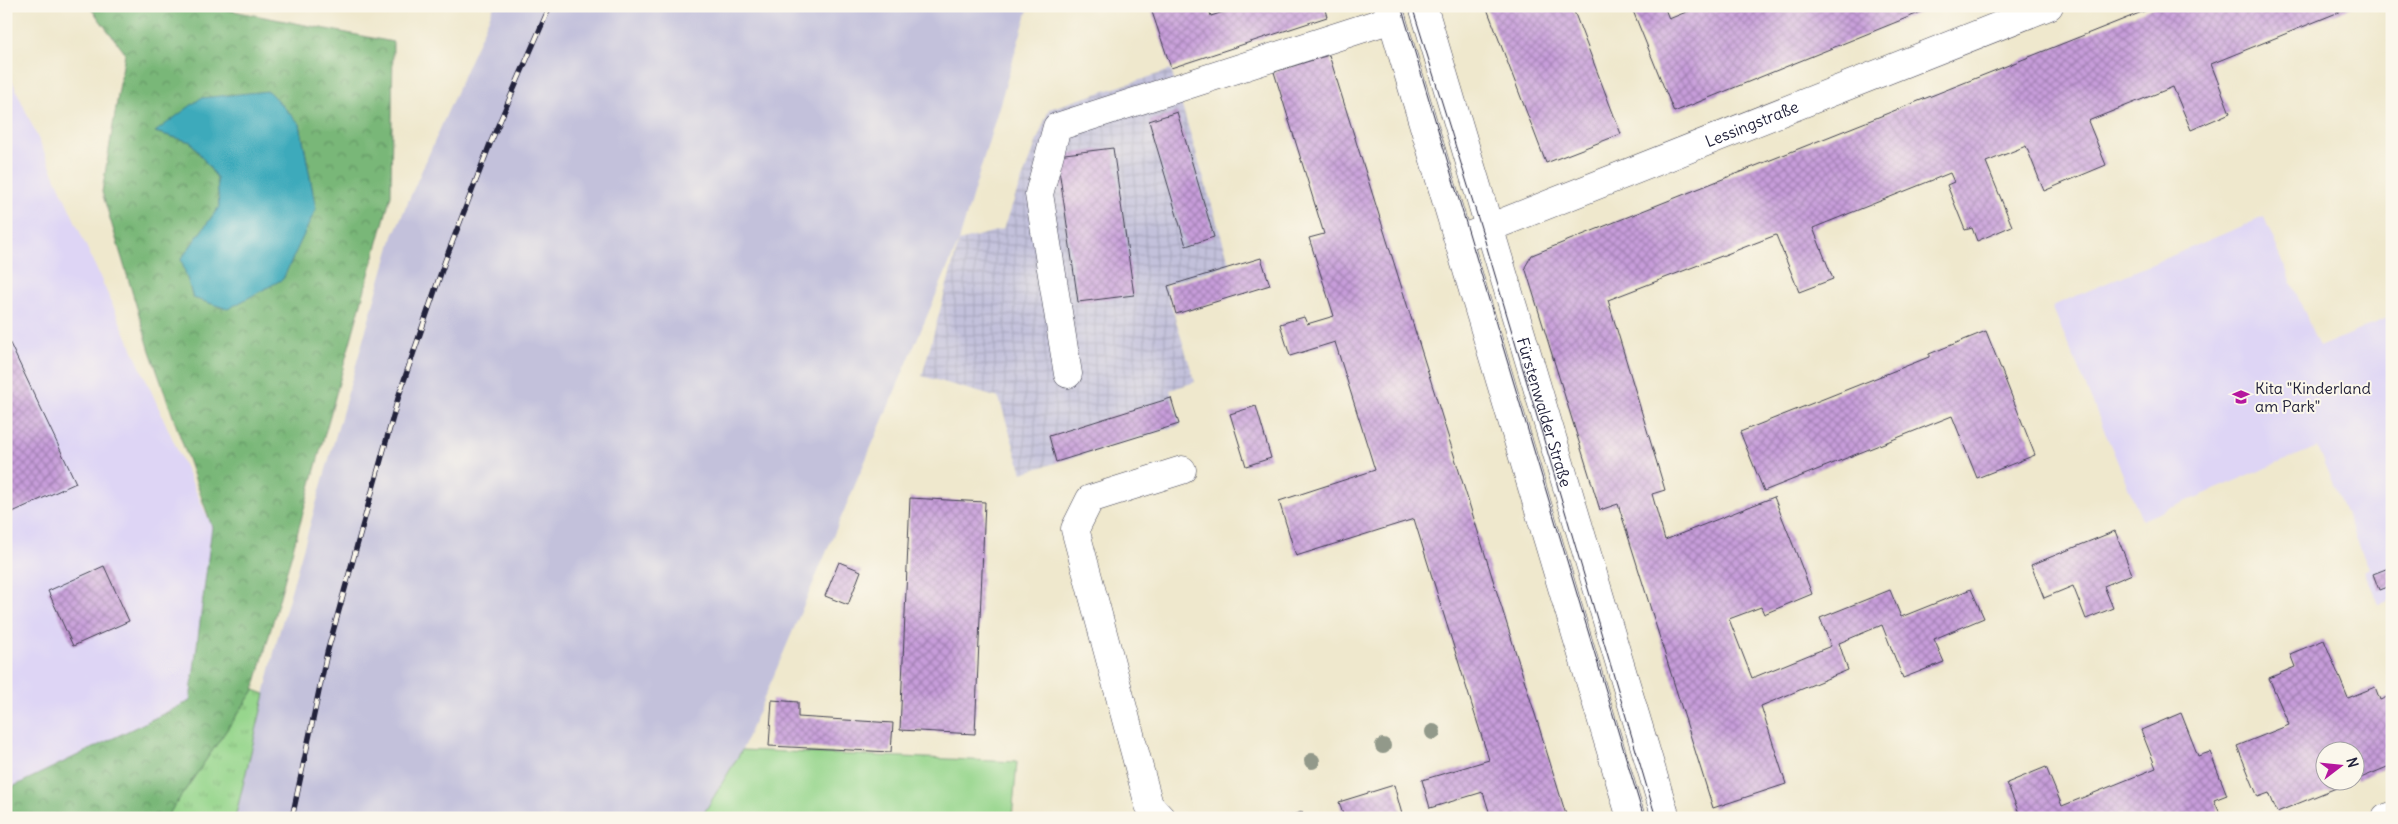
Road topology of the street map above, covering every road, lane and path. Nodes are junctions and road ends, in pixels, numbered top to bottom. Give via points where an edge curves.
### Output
1 (1423, 6) edge
2 (2048, 6) edge
3 (1390, 13) edge
4 (1488, 229) junction
5 (1457, 242) junction
6 (1068, 374) dead end
7 (1182, 470) dead end
8 (2392, 816) edge
9 (1161, 818) edge
10 (1631, 818) edge
11 (1666, 818) edge
12 (2386, 818) edge

1 - 4 street, Fürstenwalder Straße
2 - 4 street, Lessingstraße
3 - 5 street
3 - 6 street via 1058,127 1039,194
4 - 5 street, Lessingstraße
4 - 11 street, Fürstenwalder Straße
5 - 10 street
7 - 9 street via 1090,500 1075,529 1149,805
8 - 12 street

